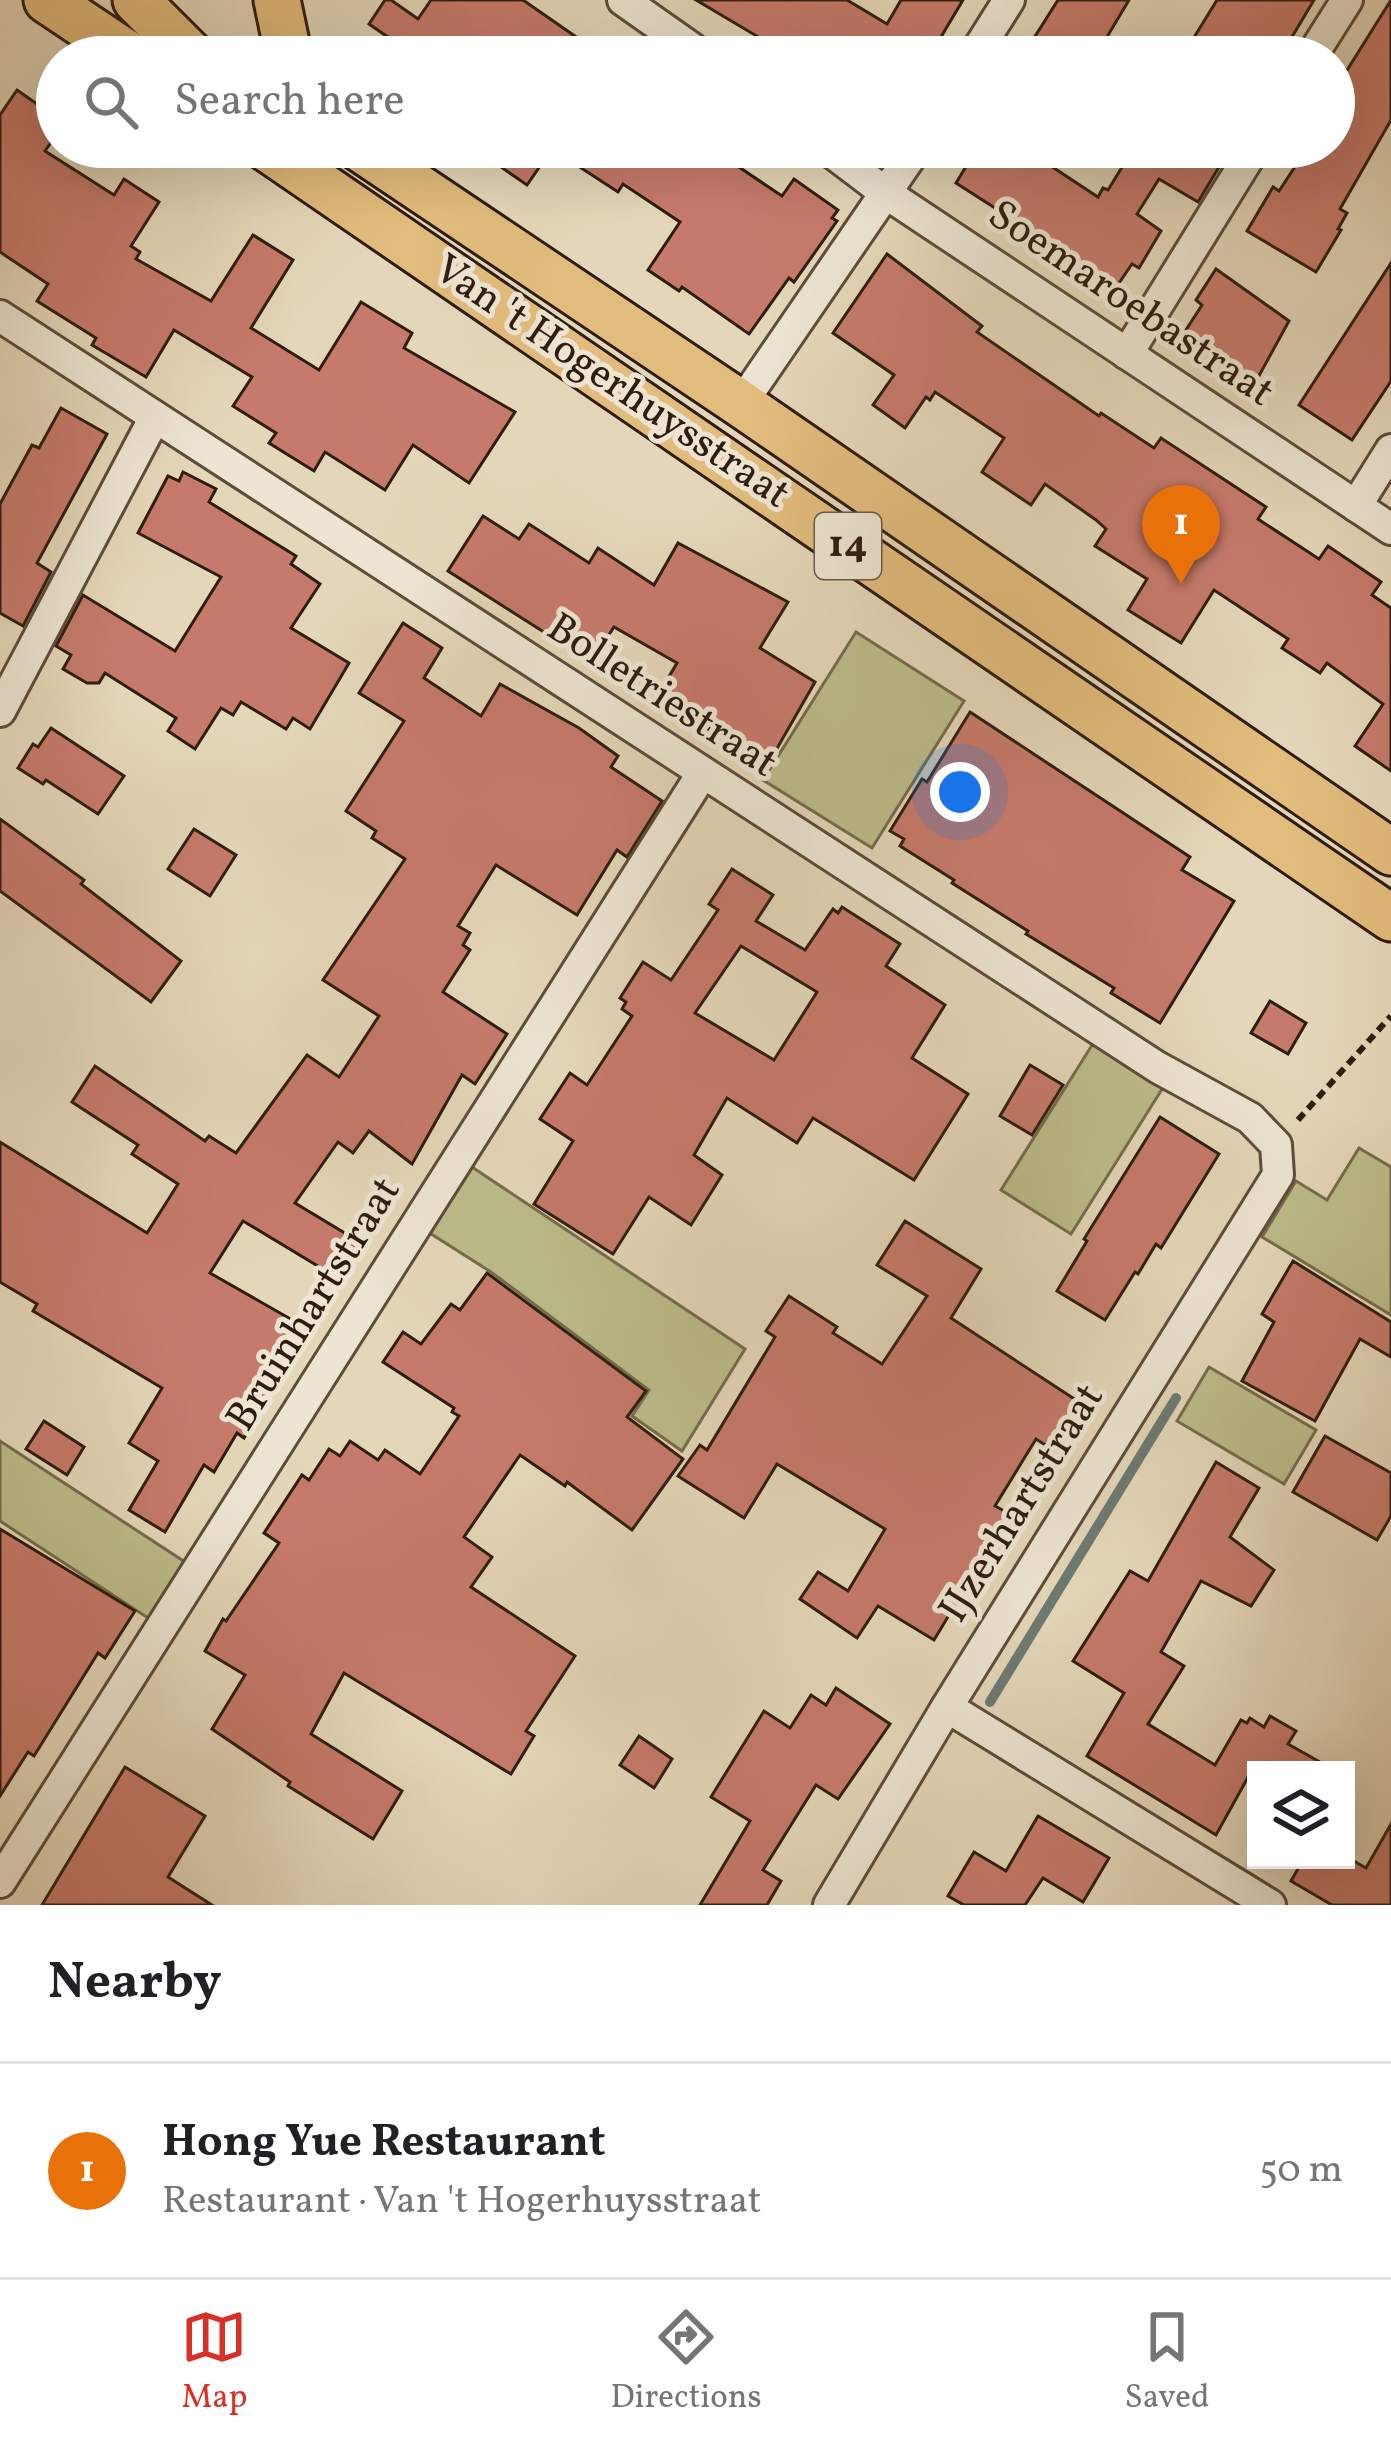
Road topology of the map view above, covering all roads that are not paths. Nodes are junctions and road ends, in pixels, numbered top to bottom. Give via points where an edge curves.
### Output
1 (47, 0) edge
2 (136, 0) edge
3 (277, 0) edge
4 (623, 0) edge
5 (1009, 0) edge
6 (1347, 0) edge
7 (656, 9) edge
8 (101, 36) edge
9 (172, 36) edge
10 (285, 36) edge
11 (683, 36) edge
12 (986, 36) edge
13 (1324, 36) edge
14 (303, 168) edge
15 (389, 168) edge
16 (853, 168) edge
17 (903, 168) edge
18 (1243, 168) edge
19 (887, 194) junction
20 (0, 316) edge
21 (1127, 354) junction
22 (740, 404) junction
23 (155, 417) junction
24 (1391, 449) edge
25 (1356, 506) junction
26 (1391, 529) edge
27 (0, 711) edge
28 (702, 774) junction
29 (1391, 852) edge
30 (1391, 918) edge
31 (1276, 1145) joint
32 (947, 1707) junction
33 (0, 1882) edge
34 (829, 1905) edge
35 (1270, 1905) edge

1 - 8 main road
2 - 9 main road
3 - 10 main road
4 - 7 street
5 - 12 street
6 - 13 street
7 - 11 street
14 - 30 main road, Van 't Hogerhuysstraat / 14
15 - 22 main road, Van 't Hogerhuysstraat / 14
16 - 19 street, Soemaroebastraat
17 - 19 street
18 - 21 street
19 - 21 street, Soemaroebastraat
19 - 22 street
20 - 23 street, Bolletriestraat
21 - 25 street, Soemaroebastraat
22 - 29 main road, Van 't Hogerhuysstraat / 14
23 - 27 street
23 - 28 street, Bolletriestraat
24 - 25 street
25 - 26 street, Soemaroebastraat
28 - 31 street, Bolletriestraat via 1157,1067 1250,1118
28 - 33 street, Bruinhartstraat
31 - 32 street, IJzerhartstraat via 1277,1175
32 - 34 street, IJzerhartstraat
32 - 35 street

